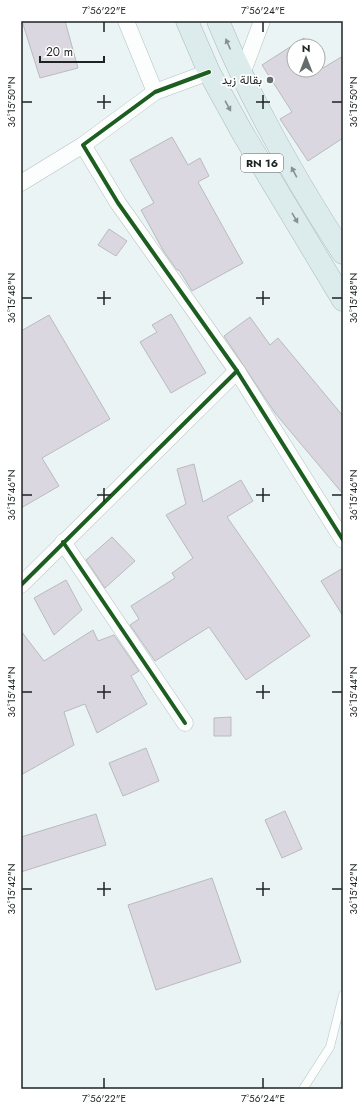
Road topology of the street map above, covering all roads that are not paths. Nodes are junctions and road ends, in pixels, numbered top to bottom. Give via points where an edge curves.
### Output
1 (126, 21) edge
2 (187, 21) edge
3 (218, 21) edge
4 (262, 21) edge
5 (210, 72) junction
6 (242, 74) junction
7 (155, 92) junction
8 (83, 145) junction
9 (21, 183) edge
10 (343, 254) edge
11 (343, 300) edge
12 (237, 371) junction
13 (343, 540) edge
14 (63, 542) junction
15 (21, 585) edge
16 (185, 723) dead end
17 (343, 995) edge
18 (303, 1089) edge

1 - 7 street
2 - 5 highway, RN 16
6 -> 3 highway, RN 16
4 - 6 street
5 - 7 street
5 -> 11 highway, RN 16 via 242,132
10 -> 6 highway, RN 16 via 297,179
7 - 8 street
8 - 9 street
8 - 12 street via 118,203
12 - 13 street
12 - 14 street
14 - 15 street
14 - 16 street
17 - 18 lane via 330,1047

